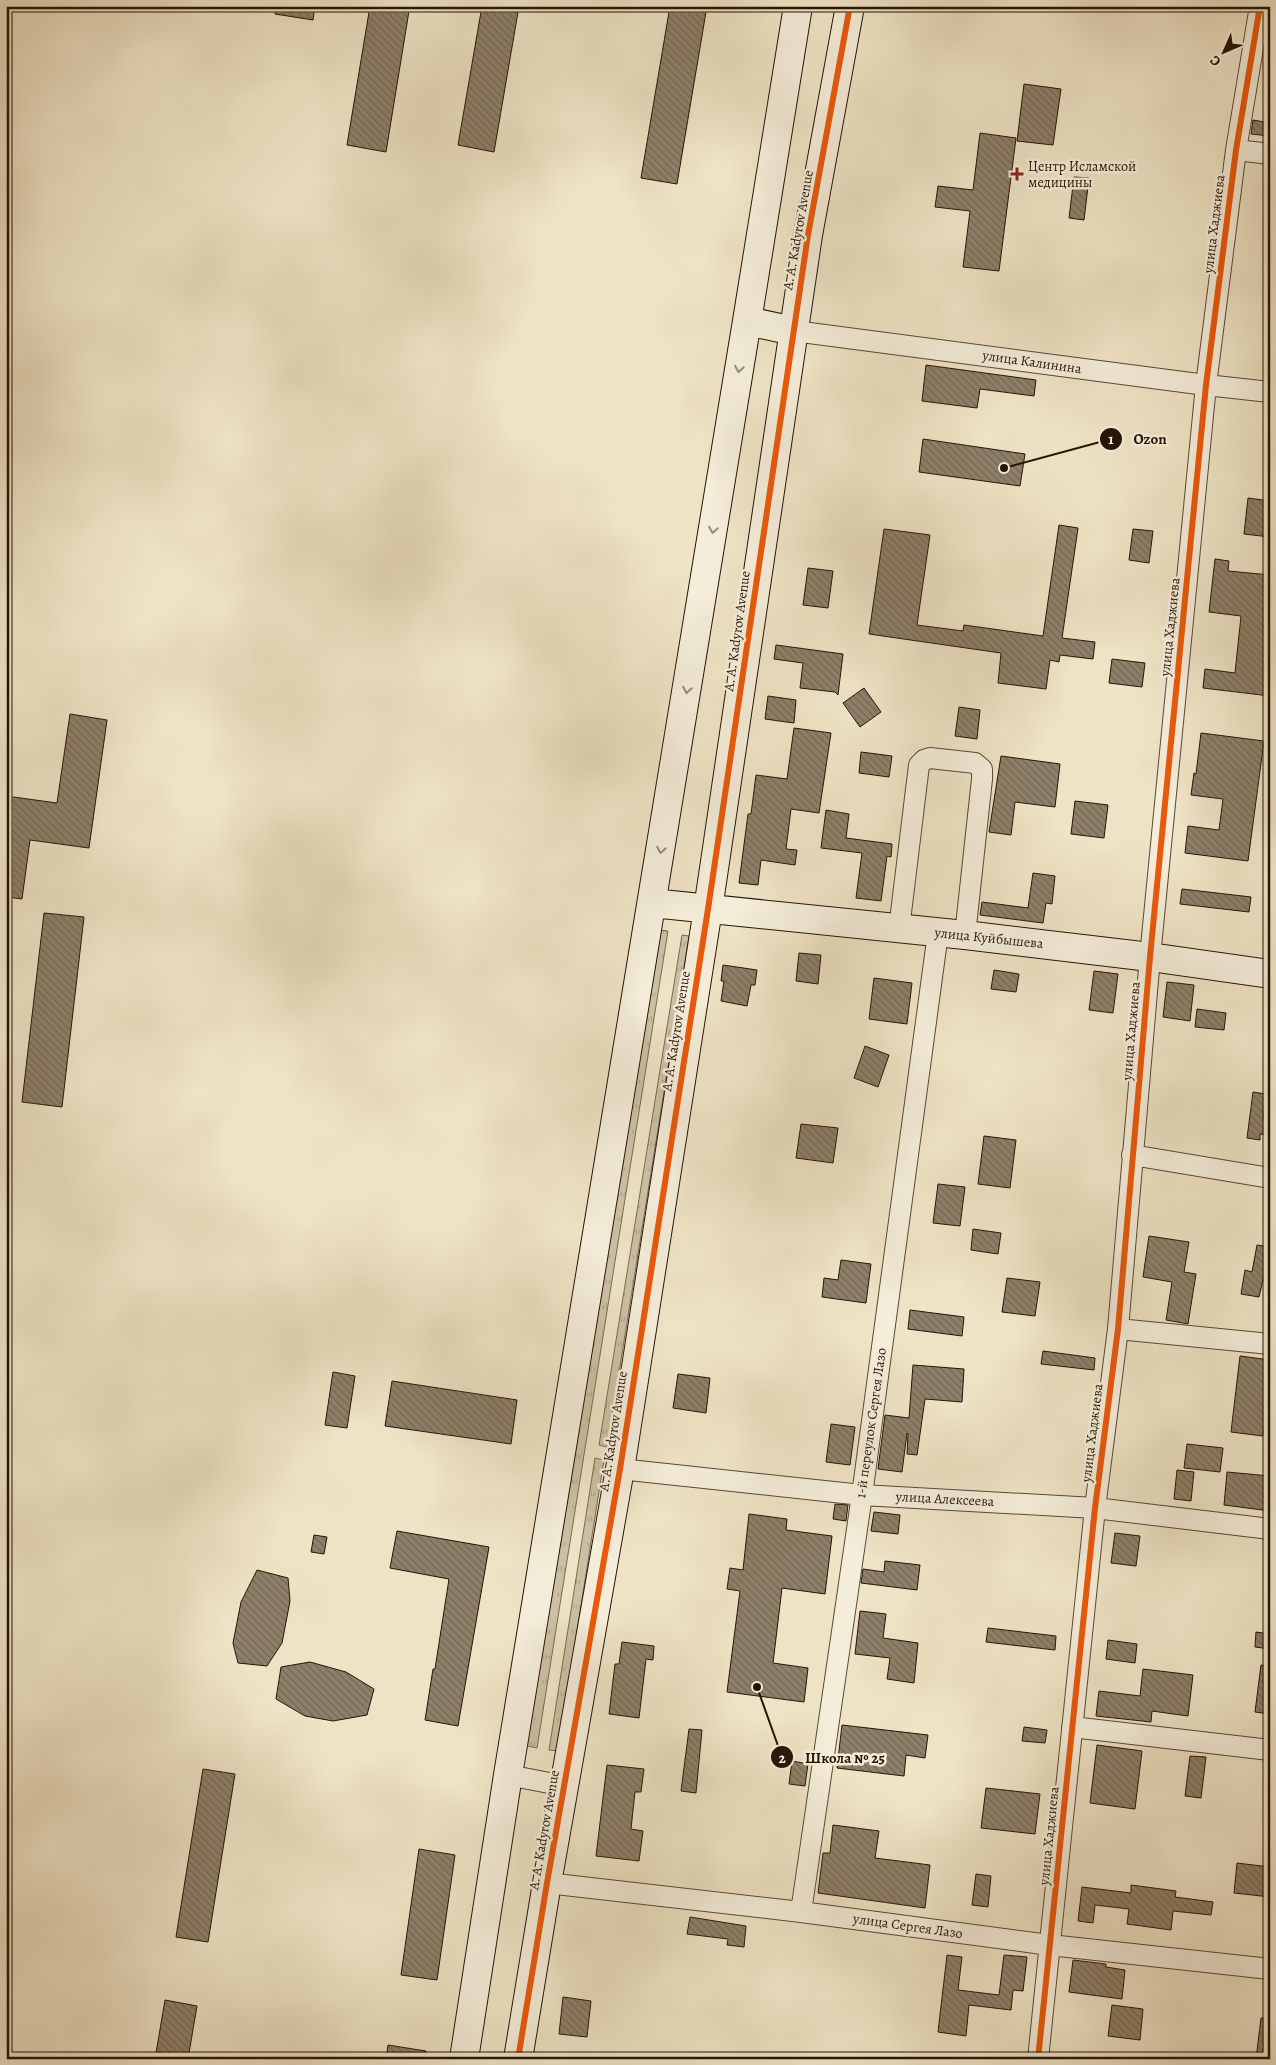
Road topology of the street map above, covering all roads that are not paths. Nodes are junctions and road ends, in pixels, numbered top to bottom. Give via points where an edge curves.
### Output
1 (798, 6) edge
2 (850, 6) edge
3 (1260, 6) edge
4 (1236, 150) junction
5 (1270, 154) edge
6 (747, 321) junction
7 (794, 330) junction
8 (1206, 385) junction
9 (1270, 392) edge
10 (652, 903) junction
11 (708, 909) junction
12 (899, 929) junction
13 (938, 932) junction
14 (965, 935) junction
15 (1150, 957) junction
16 (1270, 974) edge
17 (1132, 1155) junction
18 (1270, 1178) edge
19 (1118, 1328) junction
20 (1270, 1344) edge
21 (620, 1470) junction
22 (862, 1495) junction
23 (1095, 1508) junction
24 (1270, 1528) edge
25 (1072, 1727) junction
26 (1270, 1750) edge
27 (508, 1776) junction
28 (565, 1786) junction
29 (547, 1883) junction
30 (801, 1912) junction
31 (1050, 1946) junction
32 (1270, 1970) edge
33 (464, 2059) edge
34 (518, 2059) edge
35 (1038, 2059) edge

1 - 6 street
2 - 7 street, A. A. Kadyrov Avenue
3 - 4 street, улица Хаджиева
4 - 5 street
4 - 8 street, улица Хаджиева
6 - 7 street
6 -> 10 street
7 - 8 street, улица Калинина
7 - 11 street, A. A. Kadyrov Avenue
8 - 9 street, улица Калинина
8 - 15 street, улица Хаджиева
10 - 11 street, улица Куйбышева
10 - 27 street
11 - 12 street, улица Куйбышева
11 - 21 street, A. A. Kadyrov Avenue
12 - 13 street, улица Куйбышева
12 - 14 street via 919,765 930,758 975,763 982,769
13 - 14 street, улица Куйбышева
13 - 22 street, 1-й переулок Сергея Лазо
14 - 15 street, улица Куйбышева
15 - 16 street, улица Куйбышева
15 - 17 street, улица Хаджиева
17 - 18 street
17 - 19 street, улица Хаджиева
19 - 20 street
19 - 23 street, улица Хаджиева
21 - 22 street, улица Алексеева
21 - 28 street, A. A. Kadyrov Avenue
22 - 23 street, улица Алексеева
22 - 30 street, 1-й переулок Сергея Лазо
23 - 24 street, улица Алексеева
23 - 25 street, улица Хаджиева
25 - 26 street
25 - 31 street, улица Хаджиева
27 - 28 street
27 - 33 street
28 - 29 street, A. A. Kadyrov Avenue
29 - 30 street, улица Сергея Лазо
29 - 34 street, A. A. Kadyrov Avenue
30 - 31 street, улица Сергея Лазо
31 - 32 street, улица Сергея Лазо
31 - 35 street, улица Хаджиева

